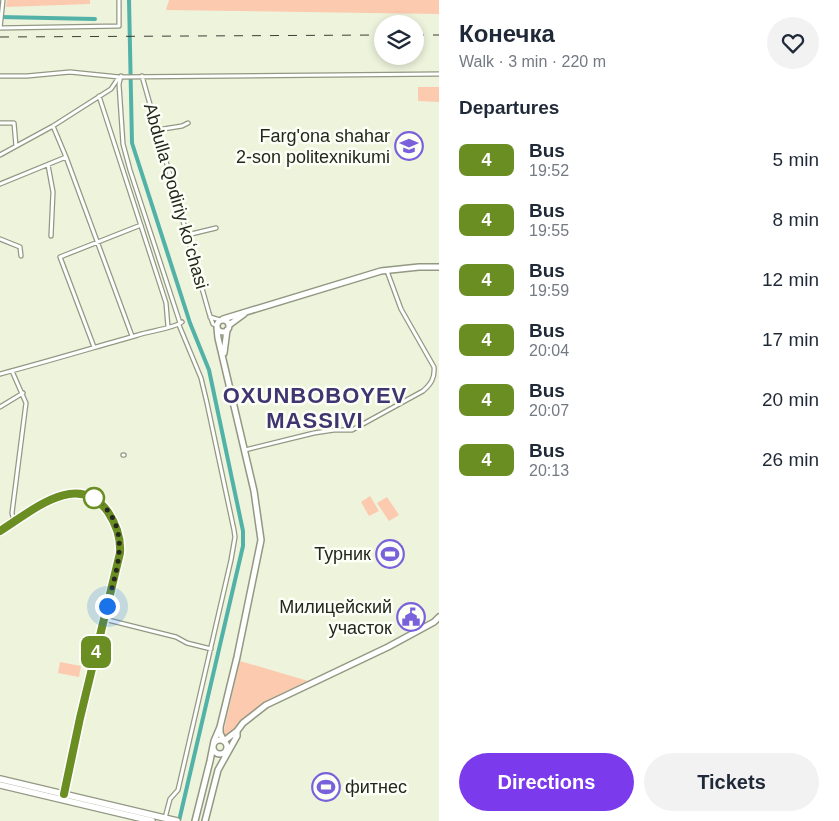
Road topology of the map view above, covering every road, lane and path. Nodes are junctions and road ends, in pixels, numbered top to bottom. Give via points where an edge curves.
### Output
1 (3, 0) edge
2 (119, 0) edge
3 (0, 27) edge
4 (439, 74) edge
5 (0, 76) edge
6 (122, 76) junction
7 (142, 76) junction
8 (98, 96) junction
9 (0, 122) edge
10 (188, 122) dead end
11 (52, 126) junction
12 (158, 130) junction
13 (16, 146) junction
14 (0, 156) edge
15 (66, 157) junction
16 (48, 165) junction
17 (0, 184) edge
18 (141, 225) junction
19 (216, 228) dead end
20 (187, 234) junction
21 (51, 236) dead end
22 (0, 239) edge
23 (97, 242) junction
24 (21, 256) dead end
25 (439, 267) edge
26 (387, 271) junction
27 (247, 312) junction
28 (210, 317) junction
29 (222, 320) junction
30 (181, 323) junction
31 (168, 327) junction
32 (217, 327) junction
33 (228, 327) junction
34 (132, 336) junction
35 (94, 347) junction
36 (223, 359) junction
37 (12, 371) junction
38 (0, 374) edge
39 (23, 394) junction
40 (0, 407) edge
41 (244, 450) junction
42 (14, 522) junction
43 (0, 531) edge
44 (439, 617) edge
45 (104, 620) junction
46 (211, 649) junction
47 (220, 727) junction
48 (237, 731) junction
49 (224, 741) junction
50 (213, 747) junction
51 (227, 751) junction
52 (0, 779) edge
53 (0, 785) edge
54 (64, 794) junction
55 (170, 819) edge
56 (152, 821) edge
57 (195, 821) edge
58 (205, 821) edge

1 - 3 street
2 - 3 street via 119,26
4 - 7 street
5 - 6 street via 70,72
6 - 7 street
6 - 8 street via 111,89
6 - 30 street via 119,84 123,144
7 - 12 street, Abdulla Qodiriy koʻchasi
8 - 11 street
8 - 18 street
9 - 13 street via 14,123
10 - 12 street
11 - 13 street
11 - 15 street
12 - 20 street, Abdulla Qodiriy koʻchasi
13 - 14 street
15 - 16 street
15 - 23 street
16 - 17 street
16 - 21 street via 53,192
18 - 23 street
18 - 31 street via 166,303
19 - 20 street
20 - 28 street, Abdulla Qodiriy koʻchasi
22 - 24 street via 20,247
23 - 34 street
23 - 35 street via 60,257
25 - 26 street
26 - 27 street
26 - 41 street via 402,311 434,367 429,385 352,430 314,433
27 - 29 street
27 - 33 street
28 - 29 street
28 - 32 street, Abdulla Qodiriy koʻchasi
29 - 32 street
29 - 33 street via 227,321
30 - 31 street
30 - 46 street via 207,403 234,537
31 - 34 street
32 - 33 street via 222,332
32 - 36 street, Abdulla Qodiriy koʻchasi
33 - 36 street, Abdulla Qodiriy koʻchasi
34 - 35 street
35 - 37 street
36 - 41 street, Abdulla Qodiriy koʻchasi
37 - 38 street
37 - 39 street
39 - 40 street
39 - 42 street via 26,403 12,513
41 - 47 street, Abdulla Qodiriy koʻchasi via 258,510 261,540
42 - 43 street
42 - 45 street via 46,501 68,495 86,494 102,505 112,518 121,547
44 - 48 street via 388,647 266,705
45 - 46 street
45 - 54 street
46 - 55 street via 178,790 170,799
47 - 49 street, Abdulla Qodiriy koʻchasi
47 - 50 street, Abdulla Qodiriy koʻchasi
48 - 49 street
48 - 51 street
49 - 50 street via 217,741
49 - 51 street
50 - 51 street via 218,754
50 - 57 street, Abdulla Qodiriy koʻchasi
51 - 58 street via 218,770
52 - 54 main road
53 - 56 main road
54 - 55 main road

